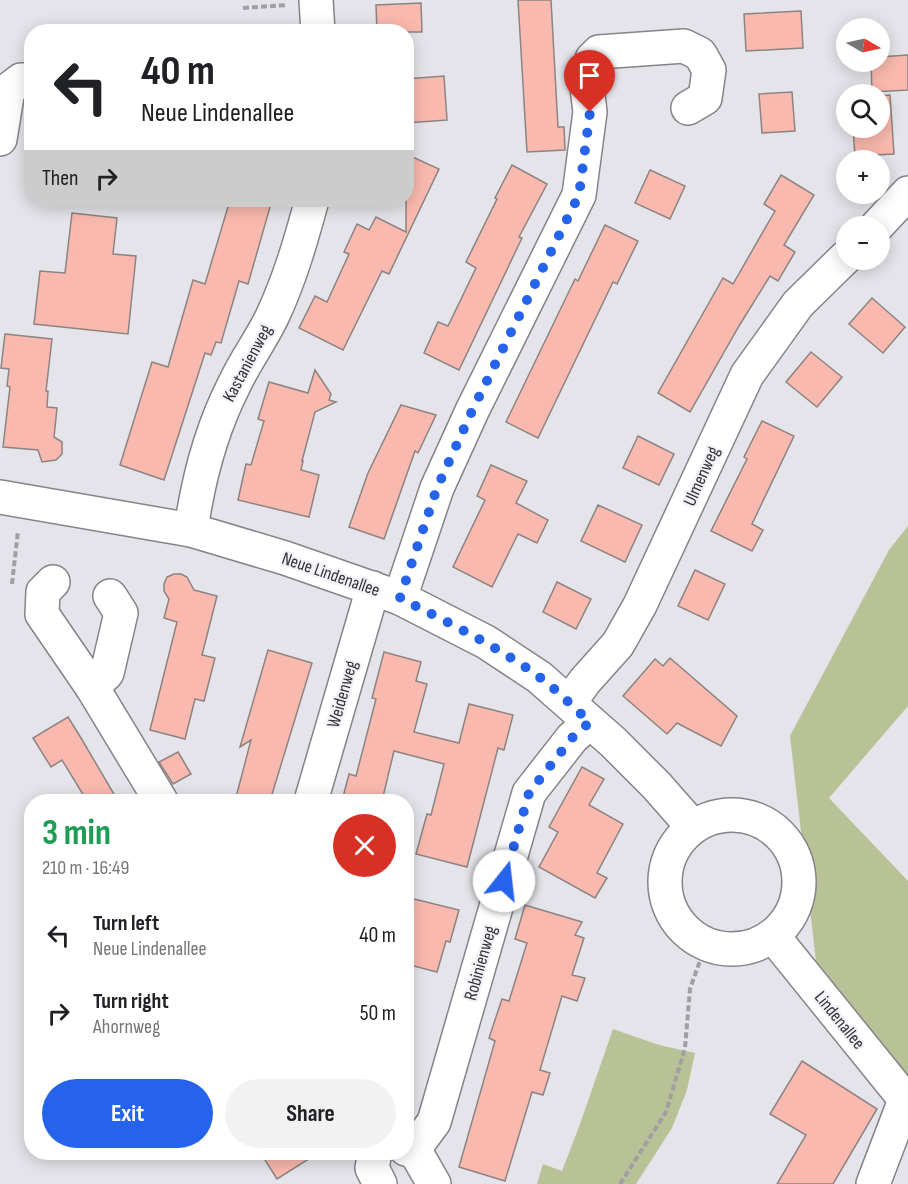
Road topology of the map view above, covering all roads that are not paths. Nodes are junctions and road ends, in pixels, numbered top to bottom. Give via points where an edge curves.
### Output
1 (302, 2) edge
2 (314, 24) edge
3 (24, 80) edge
4 (688, 108) dead end
5 (0, 139) edge
6 (908, 193) edge
7 (310, 207) edge
8 (886, 216) edge
9 (836, 267) edge
10 (10, 509) edge
11 (191, 530) junction
12 (53, 582) dead end
13 (387, 593) junction
14 (110, 596) dead end
15 (92, 687) junction
16 (579, 712) junction
17 (157, 794) edge
18 (314, 794) edge
19 (693, 828) junction
20 (773, 936) junction
21 (907, 1101) edge
22 (414, 1144) edge
23 (414, 1155) edge
24 (374, 1160) edge
25 (380, 1184) edge
26 (434, 1184) edge
27 (873, 1184) edge

1 - 2 street
3 - 5 street via 8,90
4 - 13 street, Weidenweg via 705,98 709,70 700,54 684,46 599,52 592,59 586,79 590,112 579,195
6 - 8 street
7 - 11 street, Kastanienweg via 281,296 234,384 212,437
9 - 16 street, Ulmenweg via 798,304 747,375 640,605 618,644 585,681
10 - 11 street, Neue Lindenallee
11 - 13 street, Neue Lindenallee
12 - 15 street via 42,592 42,614
13 - 16 street, Neue Lindenallee via 486,642 539,677
13 - 18 street, Weidenweg
14 - 15 street via 121,613 107,673
15 - 17 street
16 - 19 street, Neue Lindenallee via 656,785
16 - 22 street, Robinienweg via 572,738 529,793 434,1122
19 - 20 street via 712,818 753,818 772,828 786,843 796,861 799,882 796,902 787,921
19 - 20 street via 677,844 667,866 666,890 672,912 686,932 706,944 729,950 752,947
20 - 21 street, Lindenallee
21 - 27 street
23 - 26 street, Robinienweg
24 - 25 street via 372,1168

